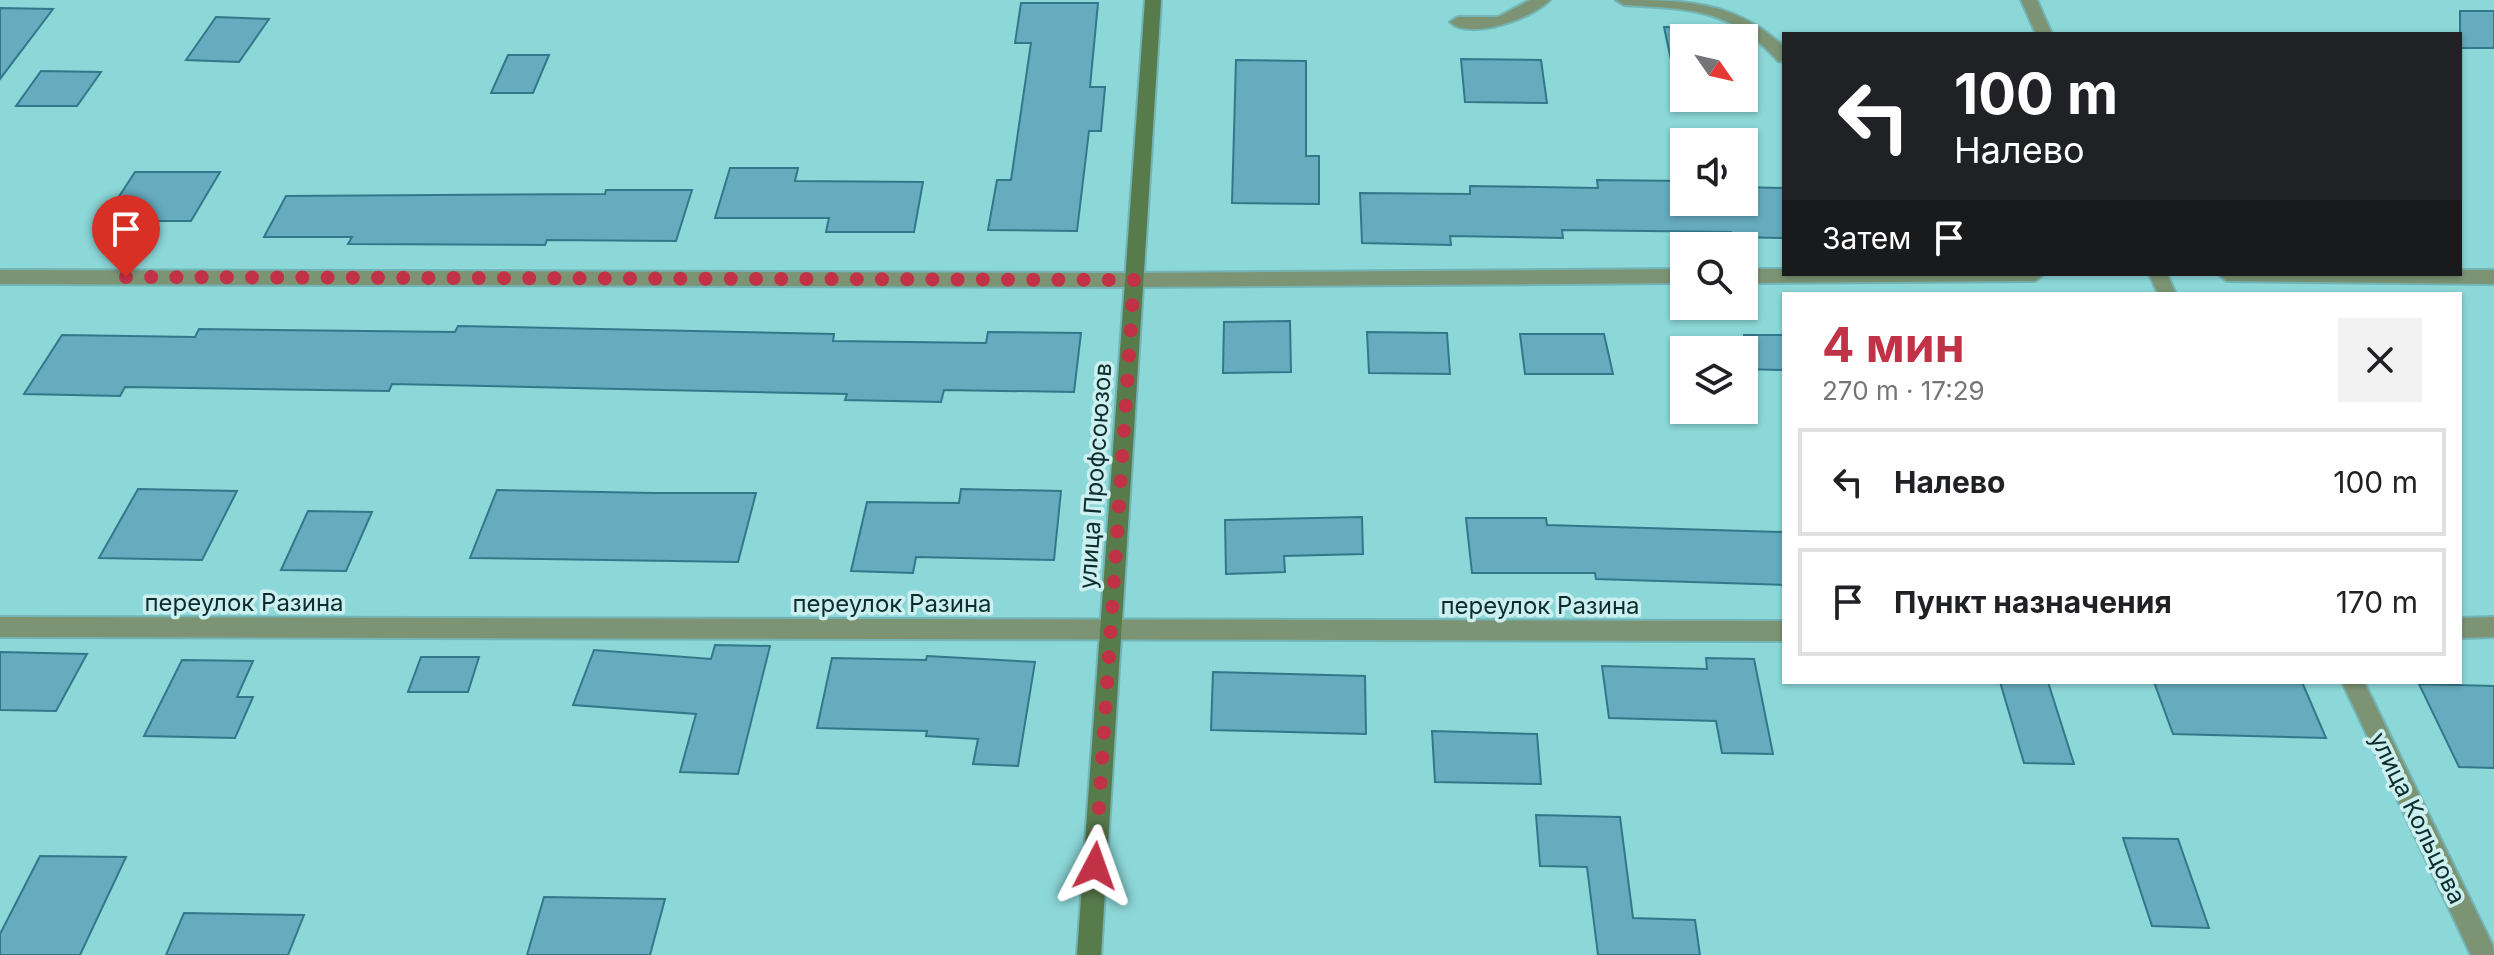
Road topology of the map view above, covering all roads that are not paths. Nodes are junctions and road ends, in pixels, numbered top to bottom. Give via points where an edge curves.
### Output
1 (1153, 0) edge
2 (1542, 0) edge
3 (1624, 0) edge
4 (2029, 0) edge
5 (1458, 22) dead end
6 (2043, 32) edge
7 (1782, 54) edge
8 (1670, 276) edge
9 (1758, 276) edge
10 (1782, 276) edge
11 (2405, 276) edge
12 (0, 277) edge
13 (2494, 277) edge
14 (1134, 280) junction
15 (0, 627) edge
16 (2494, 627) edge
17 (2462, 628) edge
18 (1111, 630) junction
19 (1782, 631) edge
20 (2354, 684) edge
21 (1089, 955) edge
22 (2484, 955) edge

1 - 14 street, улица Профсоюзов
2 - 5 street via 1501,22
3 - 7 street via 1729,10 1748,18
4 - 6 street
8 - 14 street
9 - 10 street
11 - 13 street
12 - 14 street
14 - 18 street, улица Профсоюзов
15 - 18 street, переулок Разина
16 - 17 street
18 - 19 street, переулок Разина
18 - 21 street, улица Профсоюзов
20 - 22 street, улица Кольцова

